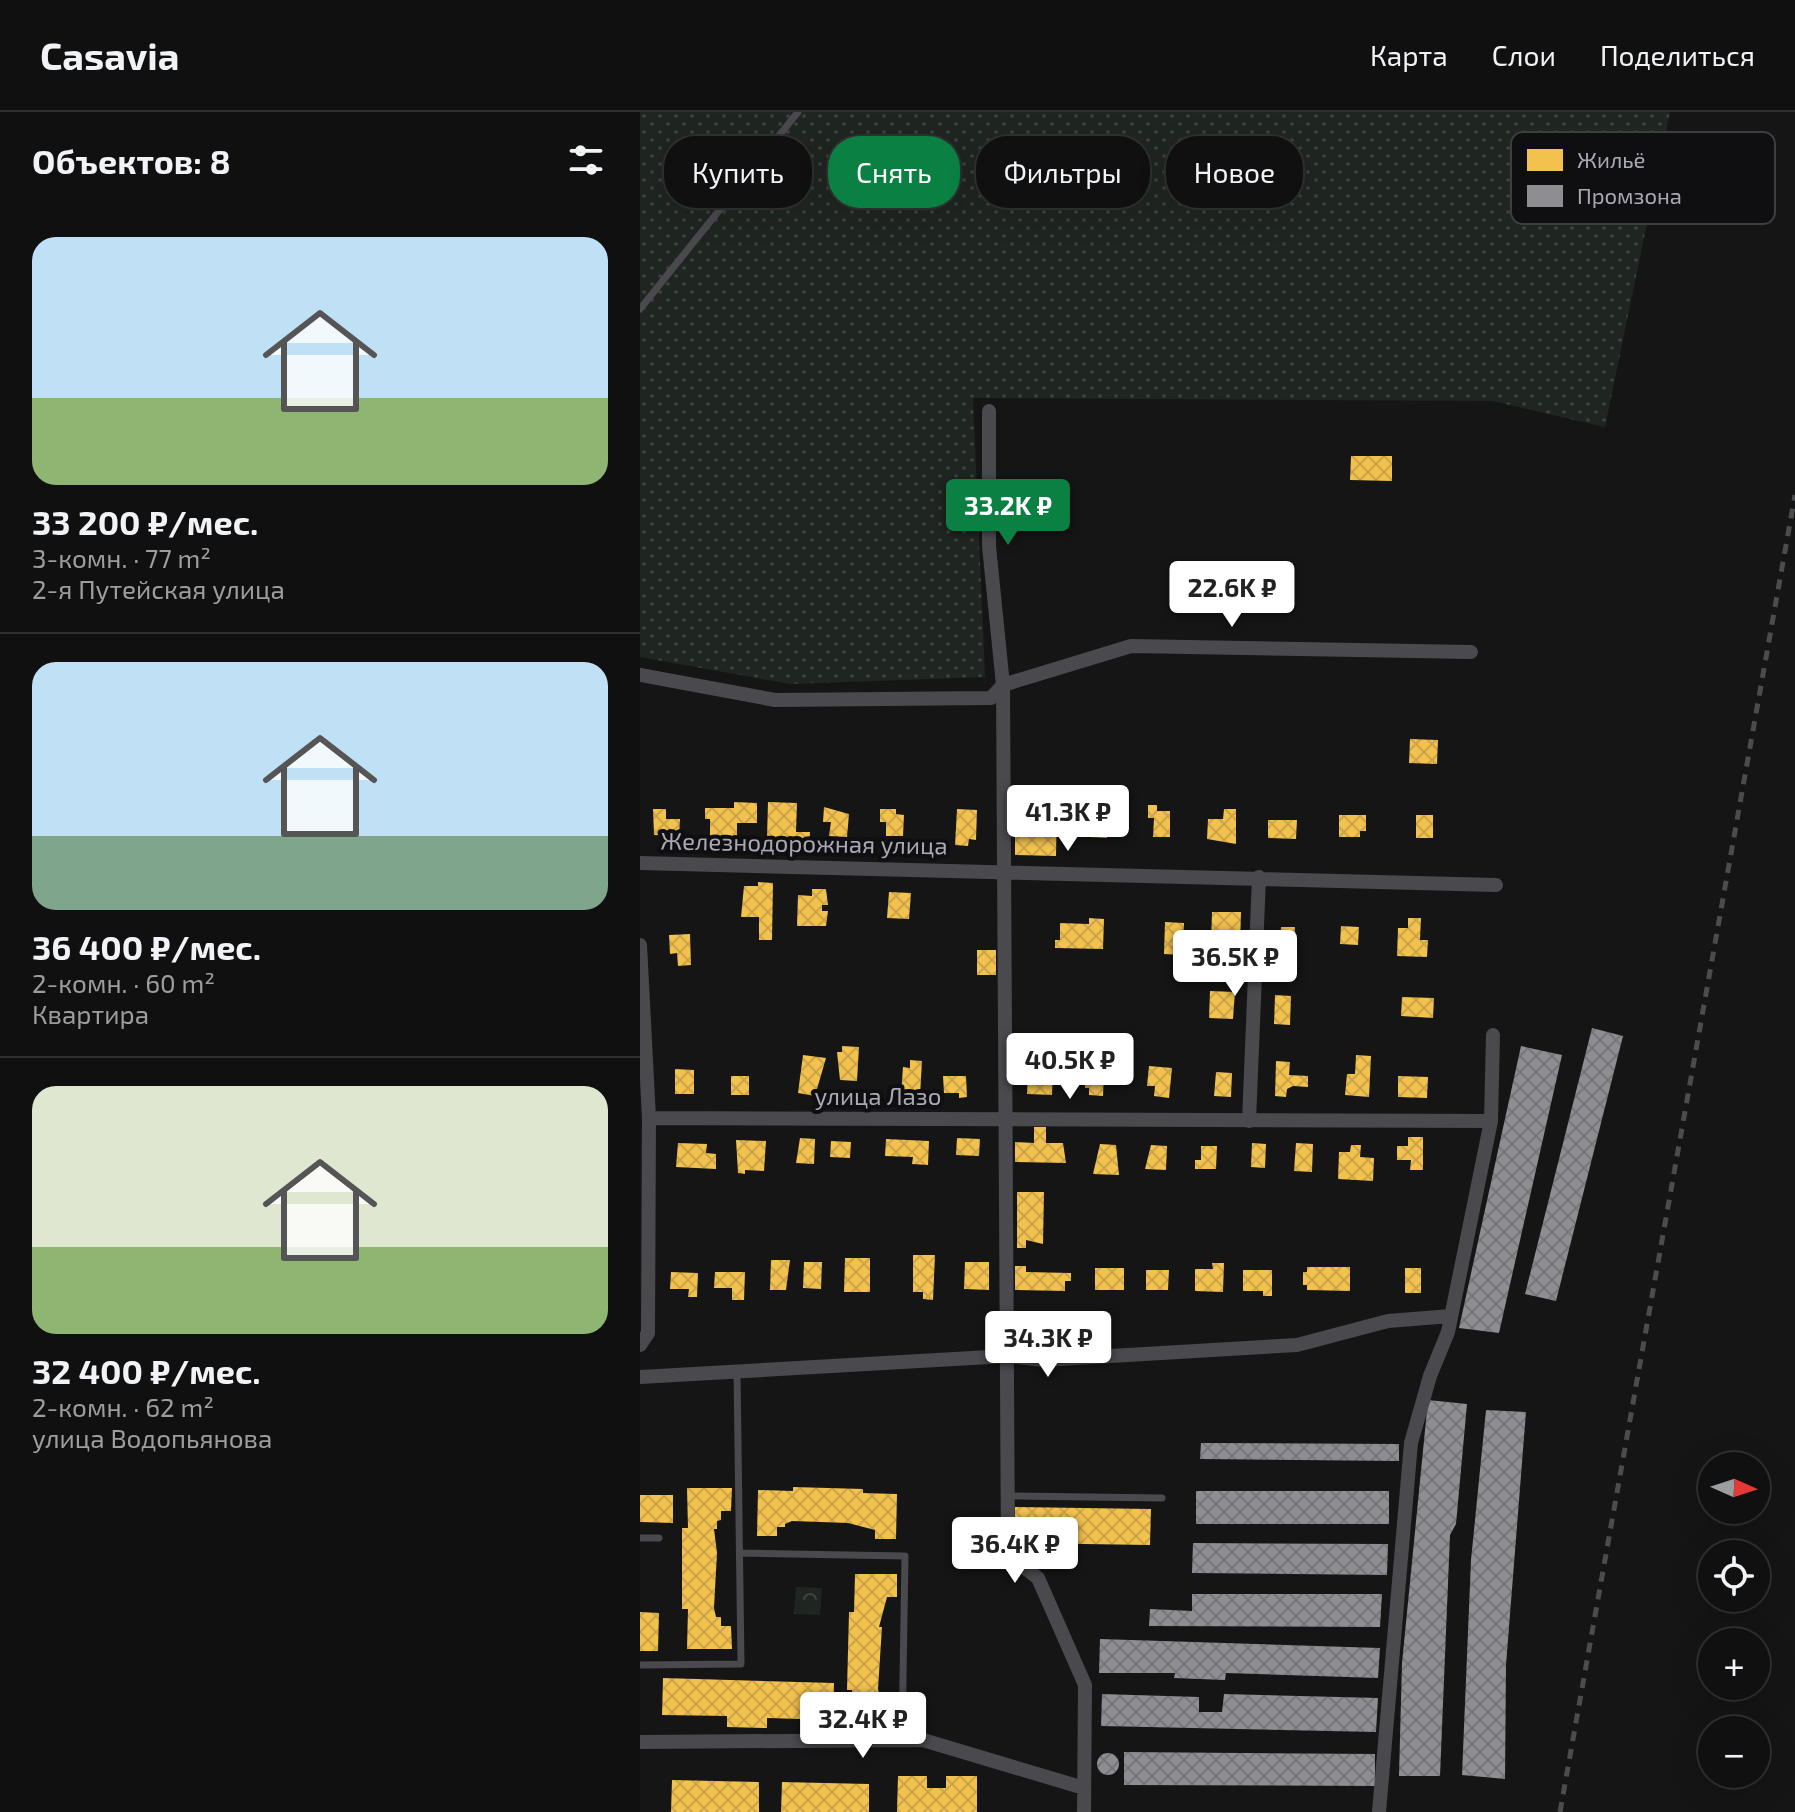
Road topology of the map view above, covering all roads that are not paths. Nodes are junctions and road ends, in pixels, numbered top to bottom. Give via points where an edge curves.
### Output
1 (798, 112) edge
2 (640, 309) edge
3 (989, 411) dead end
4 (1471, 652) dead end
5 (640, 675) edge
6 (1003, 685) junction
7 (640, 863) edge
8 (1005, 870) junction
9 (1259, 877) junction
10 (1496, 885) dead end
11 (640, 945) edge
12 (1493, 1035) dead end
13 (649, 1118) junction
14 (1006, 1119) junction
15 (1249, 1121) junction
16 (1491, 1121) junction
17 (1451, 1316) junction
18 (640, 1345) edge
19 (1007, 1356) junction
20 (737, 1372) junction
21 (640, 1377) edge
22 (1009, 1496) junction
23 (1162, 1498) dead end
24 (640, 1538) edge
25 (659, 1538) dead end
26 (741, 1553) junction
27 (640, 1665) edge
28 (902, 1740) junction
29 (640, 1742) edge
30 (1084, 1788) junction
31 (1084, 1812) edge
32 (1379, 1812) edge

1 - 2 lane
3 - 6 street via 989,546
4 - 6 street via 1131,646
5 - 6 street via 775,700 991,698
6 - 8 street
7 - 8 street, Железнодорожная улица
8 - 9 street, Железнодорожная улица
8 - 14 street
9 - 10 street, Железнодорожная улица
9 - 15 street
11 - 13 street
12 - 16 street
13 - 14 street, улица Лазо
13 - 18 street via 648,1333
14 - 15 street, улица Лазо
14 - 19 street
15 - 16 street, улица Лазо
16 - 17 street
17 - 19 street via 1388,1321 1297,1345 1043,1360
17 - 32 street via 1411,1443
19 - 20 street
19 - 22 street
20 - 21 street
20 - 26 lane
22 - 23 lane
22 - 30 street via 1008,1555 1038,1578 1085,1685
24 - 25 lane
26 - 27 lane via 741,1664
26 - 28 lane via 905,1556
28 - 29 street
28 - 30 street via 923,1740
30 - 31 street

